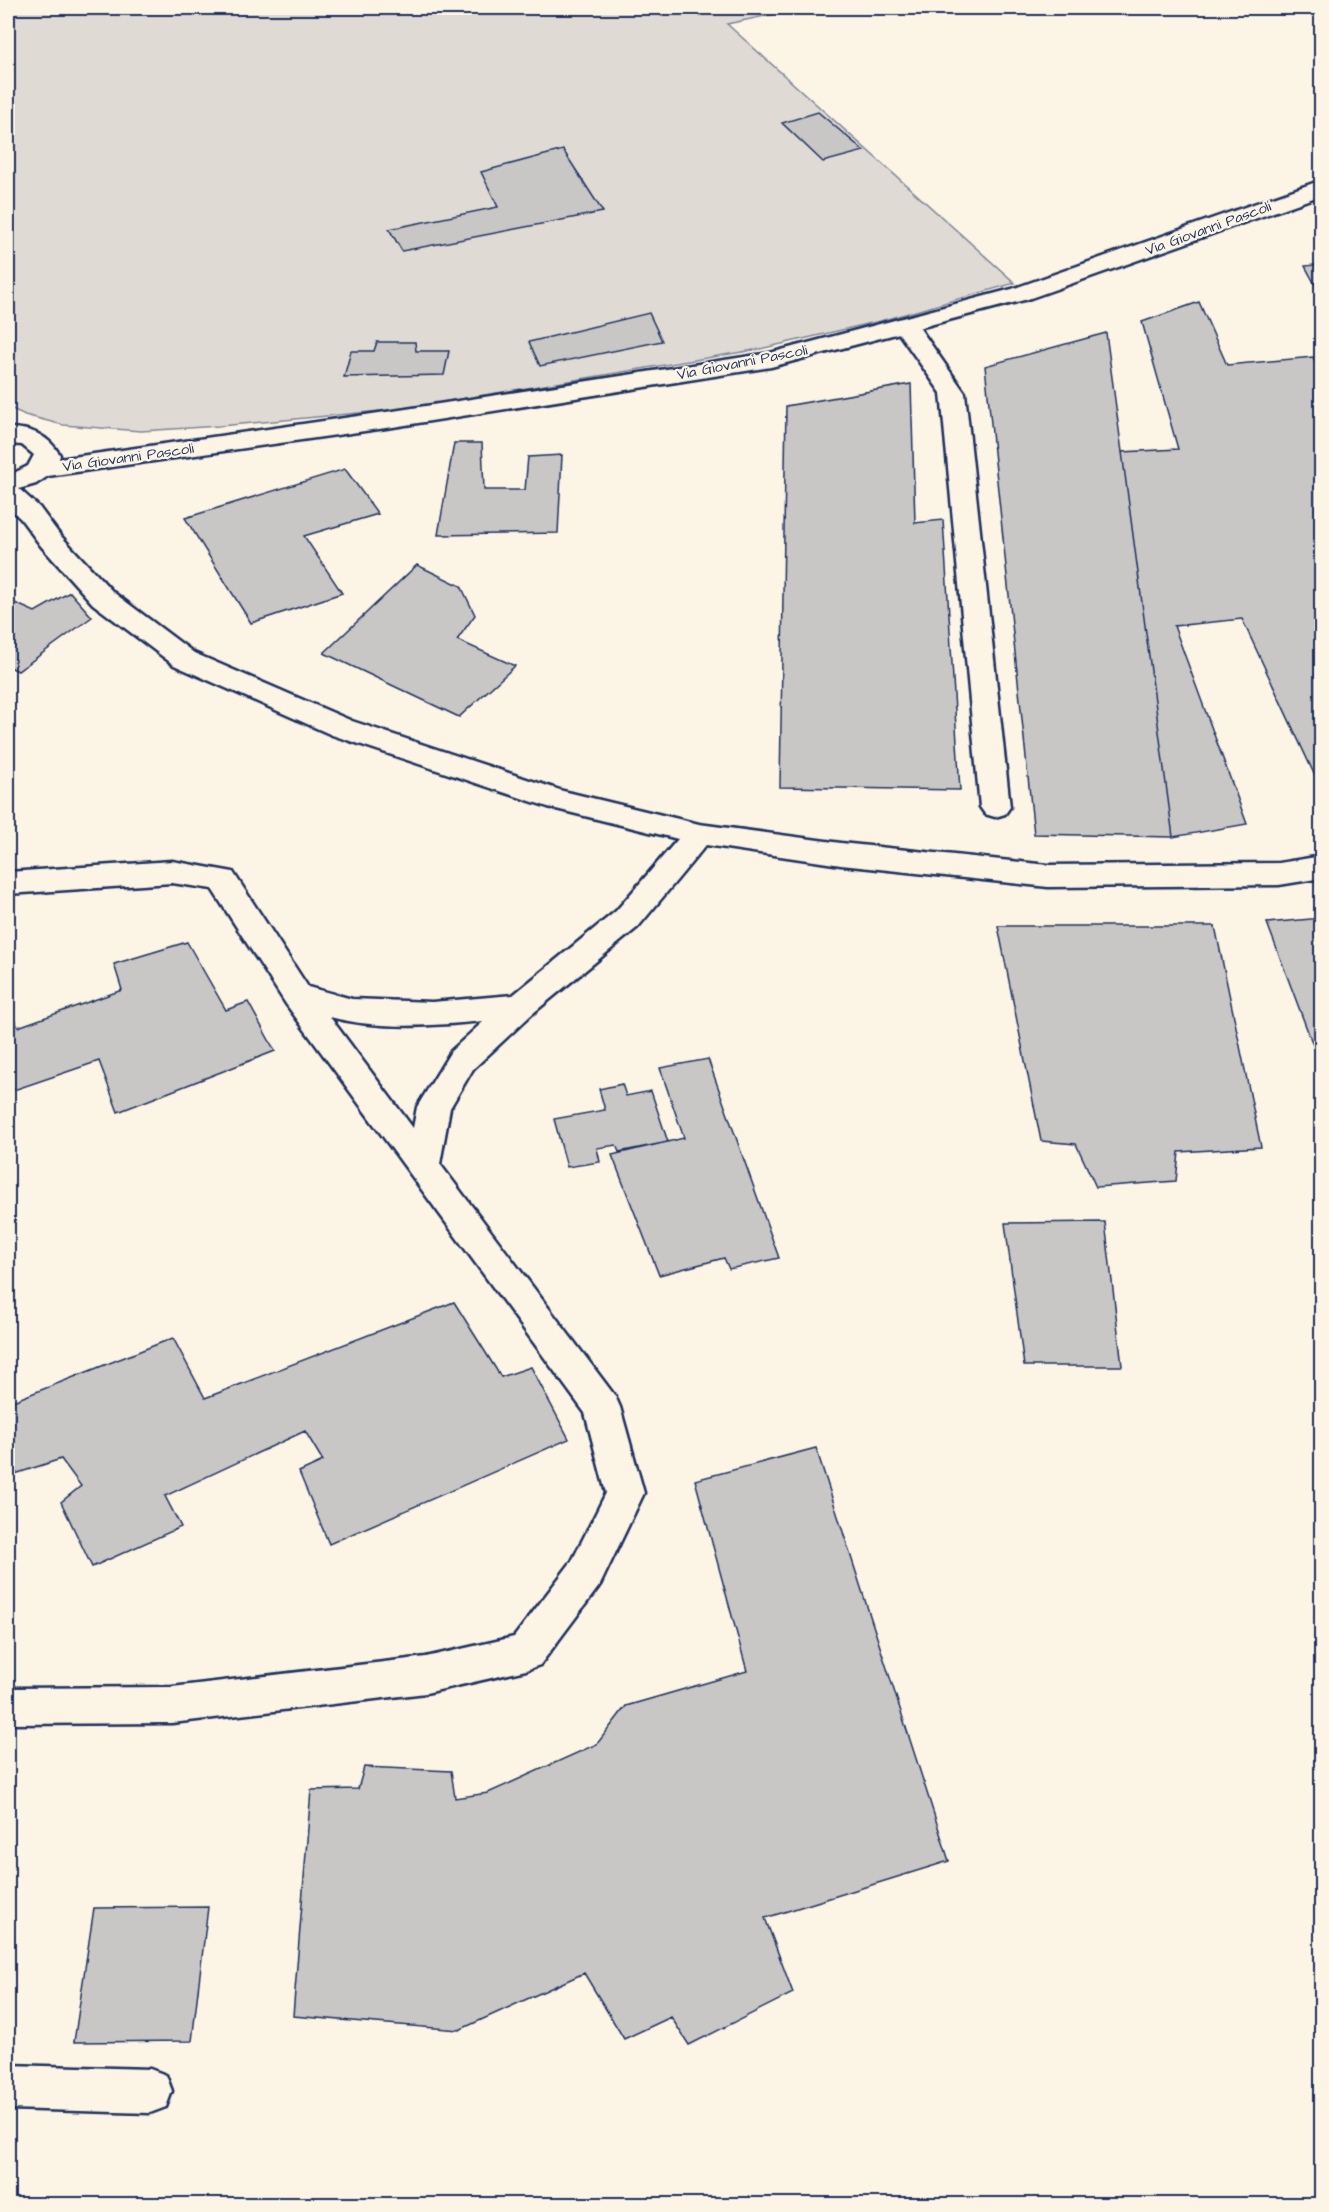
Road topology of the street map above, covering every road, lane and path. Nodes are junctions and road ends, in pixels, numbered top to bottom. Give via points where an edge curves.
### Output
1 (1322, 188) edge
2 (905, 325) junction
3 (9, 435) edge
4 (31, 469) edge
5 (8, 493) edge
6 (30, 513) junction
7 (994, 807) dead end
8 (699, 834) junction
9 (1322, 867) edge
10 (8, 883) edge
11 (297, 996) junction
12 (521, 1006) junction
13 (423, 1166) junction
14 (8, 1706) edge
15 (8, 2087) edge
16 (150, 2091) dead end

1 - 2 street, Via Giovanni Pascoli via 1020,294
2 - 4 street, Via Giovanni Pascoli via 771,360 393,419
2 - 7 street via 953,393
3 - 4 street via 31,438
4 - 6 street
5 - 6 street
6 - 8 street via 103,598 184,659 353,732 558,800
8 - 9 street via 1048,876 1279,874
8 - 12 street via 627,918
10 - 11 street via 172,872 222,880
11 - 12 street via 352,1011 432,1014
11 - 13 street
12 - 13 street via 462,1060 434,1107
13 - 14 street via 603,1407 625,1493 586,1573 526,1652 426,1674 195,1703
15 - 16 street

